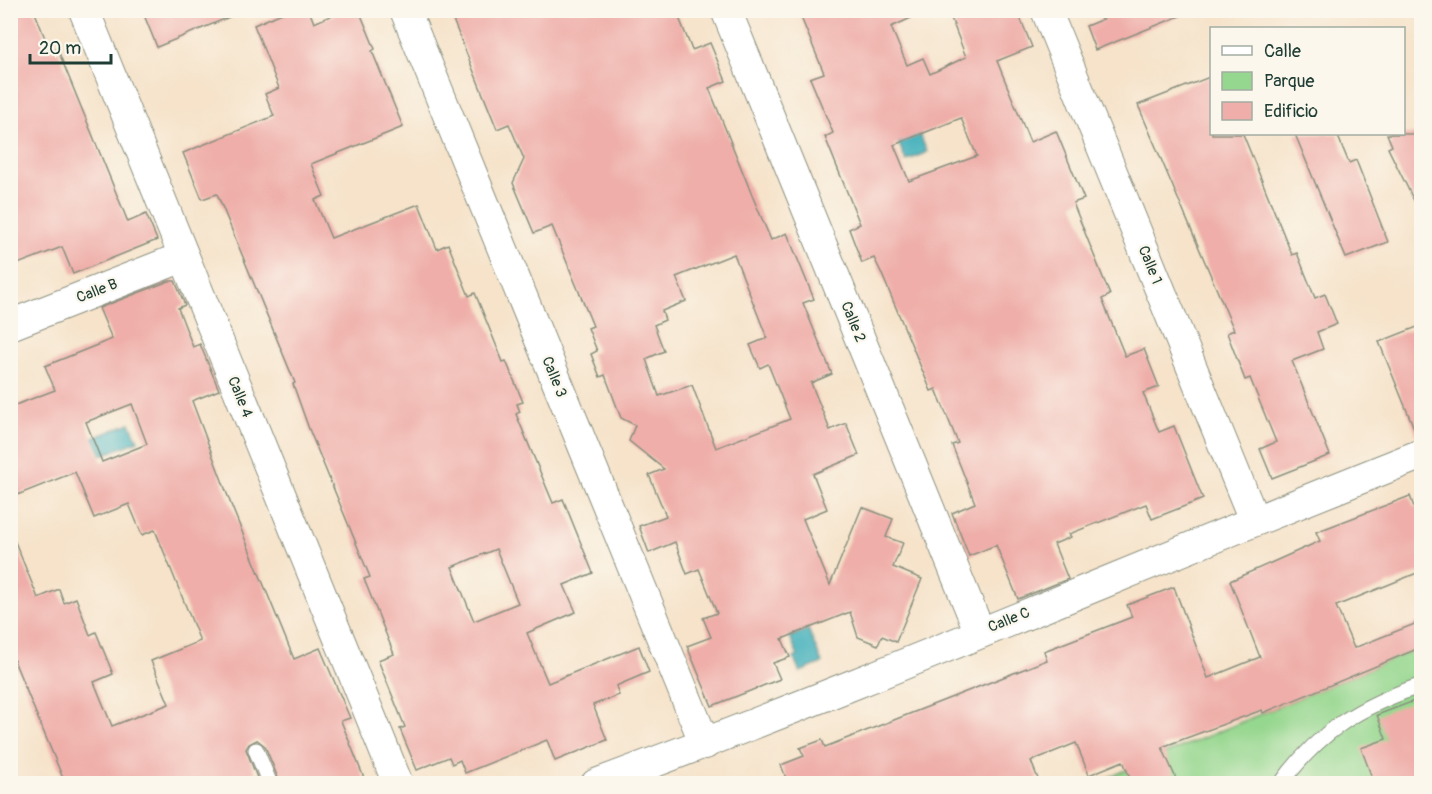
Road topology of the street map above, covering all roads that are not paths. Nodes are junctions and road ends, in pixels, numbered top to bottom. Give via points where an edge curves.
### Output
1 (84, 10) edge
2 (405, 10) edge
3 (726, 10) edge
4 (1046, 10) edge
5 (183, 257) junction
6 (10, 324) edge
7 (1422, 454) edge
8 (1254, 520) junction
9 (980, 633) junction
10 (1422, 685) edge
11 (705, 744) junction
12 (256, 750) dead end
13 (270, 783) edge
14 (398, 783) edge
15 (596, 783) edge
16 (1281, 783) edge

1 - 5 street, Calle 4
2 - 11 street, Calle 3
3 - 9 street, Calle 2
4 - 8 street, Calle 1
5 - 6 street, Calle B
5 - 14 street, Calle 4
7 - 8 street, Calle C
8 - 9 street, Calle C
9 - 11 street, Calle C
10 - 16 lane via 1374,703 1345,720 1304,753
11 - 15 street, Calle C
12 - 13 lane

